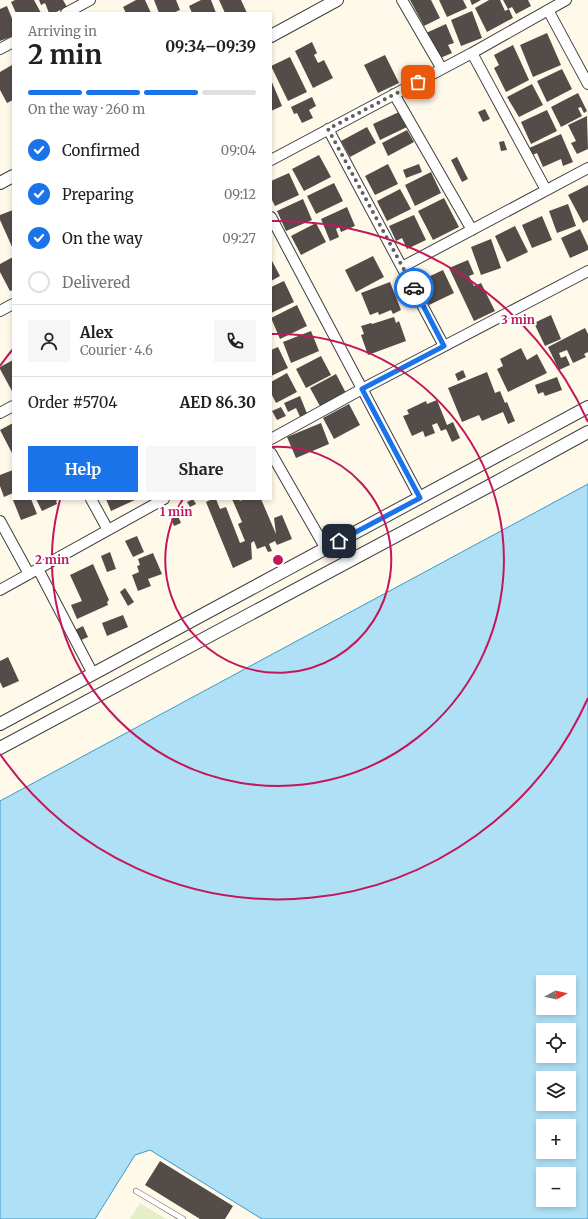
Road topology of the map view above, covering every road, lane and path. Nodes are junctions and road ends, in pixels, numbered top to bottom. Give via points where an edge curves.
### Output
1 (337, 0) edge
2 (402, 0) edge
3 (566, 0) edge
4 (87, 6) edge
5 (548, 10) junction
6 (69, 12) edge
7 (272, 35) edge
8 (12, 42) edge
9 (0, 48) edge
10 (472, 53) junction
11 (442, 69) junction
12 (588, 84) edge
13 (394, 94) junction
14 (328, 129) junction
15 (272, 159) edge
16 (588, 168) edge
17 (12, 177) edge
18 (0, 183) edge
19 (546, 190) junction
20 (272, 219) edge
21 (472, 230) junction
22 (402, 267) junction
23 (588, 272) edge
24 (12, 305) edge
25 (0, 311) edge
26 (444, 346) junction
27 (362, 389) junction
28 (12, 407) edge
29 (588, 407) edge
30 (0, 413) edge
31 (588, 432) edge
32 (272, 438) edge
33 (272, 456) edge
34 (420, 498) junction
35 (92, 500) edge
36 (162, 500) edge
37 (0, 522) edge
38 (108, 530) junction
39 (326, 549) junction
40 (33, 571) junction
41 (0, 590) edge
42 (93, 674) junction
43 (0, 724) edge
44 (0, 748) edge
45 (136, 1191) dead end
46 (183, 1219) edge

1 - 7 street
2 - 11 street
3 - 5 street
4 - 6 street
5 - 10 street
5 - 12 street
8 - 9 street
10 - 11 street
10 - 19 street
11 - 13 street
13 - 14 street
13 - 21 street
14 - 15 street
14 - 22 street
16 - 19 street
17 - 18 street
19 - 21 street
20 - 27 street
21 - 22 street
22 - 26 street
23 - 26 street
24 - 25 street
26 - 27 street
27 - 32 street
27 - 34 street
28 - 30 street
29 - 34 street
31 - 44 street
33 - 39 street
34 - 39 street
35 - 38 street
36 - 38 street
37 - 40 street
38 - 40 street
39 - 42 street
40 - 41 street
40 - 42 street
42 - 43 street
45 - 46 lane

